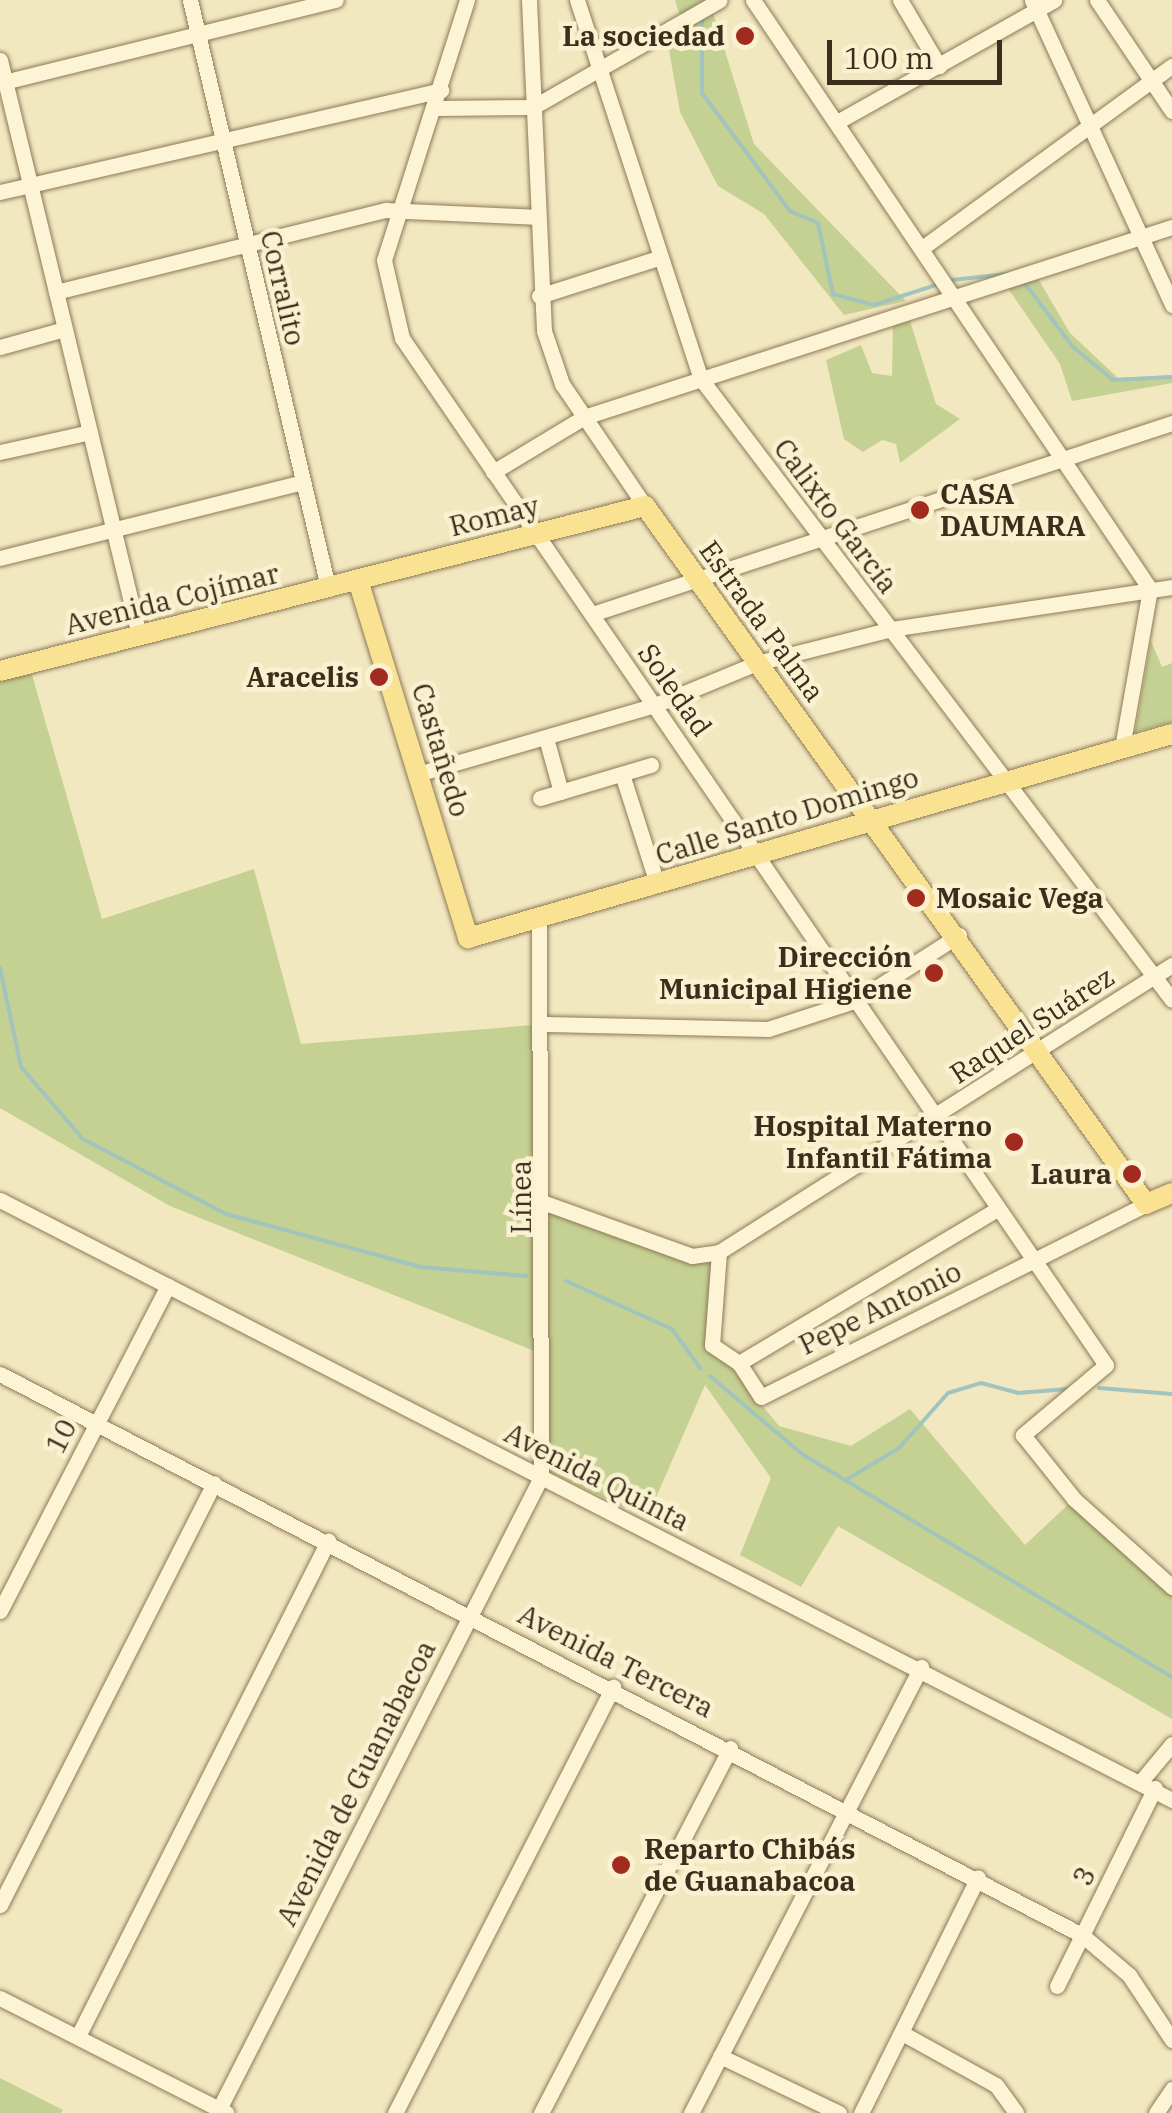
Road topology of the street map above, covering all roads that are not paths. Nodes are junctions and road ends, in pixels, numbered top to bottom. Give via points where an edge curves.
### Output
1 (190, 0) edge
2 (336, 0) edge
3 (466, 0) edge
4 (529, 0) edge
5 (576, 0) edge
6 (753, 0) edge
7 (900, 0) edge
8 (1054, 0) edge
9 (1097, 0) edge
10 (716, 2) edge
11 (1035, 6) edge
12 (198, 35) junction
13 (0, 60) edge
14 (939, 66) junction
15 (1172, 66) edge
16 (601, 74) junction
17 (1152, 81) junction
18 (2, 82) edge
19 (441, 90) junction
20 (533, 107) junction
21 (437, 108) junction
22 (1172, 111) edge
23 (838, 122) junction
24 (1090, 127) junction
25 (223, 140) junction
26 (28, 185) junction
27 (0, 192) edge
28 (400, 209) junction
29 (538, 217) junction
30 (1172, 227) edge
31 (1142, 239) junction
32 (247, 244) junction
33 (922, 248) junction
34 (661, 257) junction
35 (56, 292) junction
36 (539, 296) junction
37 (954, 296) junction
38 (1172, 305) edge
39 (65, 329) junction
40 (0, 346) edge
41 (701, 380) junction
42 (584, 418) junction
43 (1172, 422) edge
44 (90, 432) junction
45 (0, 452) edge
46 (1064, 464) junction
47 (493, 472) junction
48 (303, 482) junction
49 (645, 506) junction
50 (113, 528) junction
51 (538, 534) junction
52 (821, 539) junction
53 (0, 558) edge
54 (358, 580) junction
55 (697, 582) junction
56 (328, 587) junction
57 (1172, 587) edge
58 (1150, 589) junction
59 (592, 614) junction
60 (892, 630) junction
61 (140, 635) junction
62 (757, 662) junction
63 (0, 671) edge
64 (655, 705) junction
65 (1172, 734) edge
66 (546, 738) junction
67 (1122, 747) junction
68 (651, 765) dead end
69 (421, 773) junction
70 (622, 774) junction
71 (1008, 779) junction
72 (562, 792) junction
73 (540, 798) dead end
74 (874, 819) junction
75 (760, 854) junction
76 (657, 884) junction
77 (539, 918) junction
78 (959, 934) junction
79 (468, 938) joint
80 (1172, 965) edge
81 (1153, 975) junction
82 (856, 1000) junction
83 (1172, 1000) edge
84 (546, 1024) junction
85 (1040, 1052) junction
86 (936, 1118) junction
87 (1172, 1193) edge
88 (0, 1200) edge
89 (545, 1203) junction
90 (1146, 1204) junction
91 (997, 1208) junction
92 (719, 1252) junction
93 (1034, 1262) junction
94 (168, 1286) junction
95 (739, 1362) junction
96 (0, 1374) edge
97 (96, 1422) junction
98 (540, 1477) junction
99 (214, 1483) junction
100 (328, 1541) junction
101 (1172, 1587) edge
102 (0, 1610) edge
103 (470, 1614) junction
104 (921, 1666) junction
105 (612, 1687) junction
106 (1172, 1744) edge
107 (730, 1748) junction
108 (1148, 1784) junction
109 (1172, 1800) edge
110 (846, 1808) junction
111 (978, 1877) junction
112 (0, 1905) edge
113 (1082, 1934) junction
114 (1057, 1986) dead end
115 (0, 1998) edge
116 (902, 2033) junction
117 (78, 2036) junction
118 (1172, 2040) edge
119 (720, 2056) junction
120 (1172, 2089) edge
121 (221, 2112) edge
122 (396, 2113) edge
123 (541, 2113) edge
124 (691, 2113) edge
125 (839, 2113) edge
126 (861, 2113) edge
127 (1016, 2113) edge
128 (1156, 2113) edge

1 - 12 street, Corralito
2 - 12 street
3 - 19 street, Soledad
4 - 20 street, Estrada Palma
5 - 16 street, Calixto García
6 - 23 street
7 - 14 street
8 - 11 street
9 - 17 street
10 - 16 street
11 - 14 street
11 - 24 street
12 - 18 street
12 - 25 street, Corralito
13 - 18 street
14 - 23 street
15 - 17 street
16 - 20 street
16 - 34 street, Calixto García
17 - 22 street
17 - 24 street
18 - 26 street
19 - 21 street, Soledad
19 - 25 street
20 - 21 street
20 - 29 street, Estrada Palma
21 - 28 street, Soledad
23 - 33 street
24 - 31 street
24 - 33 street
25 - 26 street
25 - 32 street, Corralito
26 - 27 street
26 - 35 street
28 - 29 street
28 - 32 street
28 - 47 street, Soledad via 385,279 402,338
29 - 36 street, Estrada Palma
30 - 31 street
31 - 37 street
31 - 38 street
32 - 35 street
32 - 48 street, Corralito
33 - 37 street
34 - 36 street
34 - 41 street, Calixto García
35 - 39 street
36 - 42 street, Estrada Palma via 551,359
37 - 41 street
37 - 46 street
39 - 40 street
39 - 44 street
41 - 42 street
41 - 52 street, Calixto García
42 - 47 street
42 - 49 street, Estrada Palma
43 - 46 street
44 - 45 street
44 - 50 street
46 - 52 street
46 - 58 street
47 - 51 street, Soledad
48 - 50 street
48 - 56 street, Corralito
49 - 51 main road, Romay
49 - 55 main road, Estrada Palma
50 - 53 street
50 - 61 street
51 - 54 main road, Romay
51 - 59 street, Soledad
52 - 55 street
52 - 60 street, Calixto García
54 - 56 main road, Avenida Cojímar
54 - 69 main road, Castañedo
55 - 59 street
55 - 62 main road, Estrada Palma
56 - 61 main road, Avenida Cojímar
57 - 58 street
58 - 60 street
58 - 67 street
59 - 64 street, Soledad
60 - 62 street
60 - 71 street, Calixto García
61 - 63 main road, Avenida Cojímar
62 - 64 street
62 - 74 main road, Estrada Palma
64 - 66 street
64 - 75 street, Soledad
65 - 67 main road, Calle Santo Domingo
66 - 69 street
66 - 72 street
67 - 71 main road, Calle Santo Domingo
68 - 70 street
69 - 79 main road, Castañedo
70 - 72 street
70 - 76 street
71 - 74 main road, Calle Santo Domingo
71 - 81 street, Calixto García
72 - 73 street
74 - 75 main road, Calle Santo Domingo
74 - 78 main road, Estrada Palma
75 - 76 main road, Calle Santo Domingo
75 - 82 street, Soledad
76 - 77 main road, Calle Santo Domingo
77 - 79 main road, Calle Santo Domingo
77 - 84 street, Línea
78 - 82 street
78 - 85 main road, Estrada Palma
80 - 81 street, Raquel Suárez
81 - 83 street, Calixto García
81 - 85 street, Raquel Suárez
82 - 84 street via 732,1034
82 - 86 street, Soledad
84 - 89 street, Línea
85 - 86 street, Raquel Suárez
85 - 90 main road, Estrada Palma
86 - 91 street, Soledad
86 - 92 street, Raquel Suárez
87 - 90 main road, Pepe Antonio
88 - 94 street, Avenida Quinta
89 - 92 street via 692,1256
89 - 98 street, Línea
90 - 93 street, Pepe Antonio
91 - 93 street, Soledad
91 - 95 street
92 - 95 street, Pepe Antonio via 712,1345
93 - 95 street, Pepe Antonio via 762,1397
93 - 101 street, Soledad via 1106,1365 1023,1435 1074,1499
94 - 97 street, 10
94 - 98 street, Avenida Quinta
96 - 97 street, Avenida Tercera
97 - 99 street, Avenida Tercera
97 - 102 street, 10
98 - 103 street, Avenida de Guanabacoa
98 - 104 street, Avenida Quinta
99 - 100 street, Avenida Tercera
99 - 112 street
100 - 103 street, Avenida Tercera
100 - 117 street
103 - 105 street, Avenida Tercera
103 - 121 street, Avenida de Guanabacoa
104 - 108 street, Avenida Quinta
104 - 110 street
105 - 107 street, Avenida Tercera
105 - 122 street
106 - 108 street, 3
107 - 110 street, Avenida Tercera
107 - 123 street
108 - 109 street, Avenida Quinta
108 - 113 street, 3
110 - 111 street, Avenida Tercera
110 - 119 street
111 - 113 street, Avenida Tercera
111 - 116 street
113 - 114 street, 3
113 - 118 street, Avenida Tercera via 1130,1975
115 - 117 street
116 - 126 street
116 - 127 street via 996,2084
117 - 121 street
119 - 124 street
119 - 125 street
120 - 128 street

